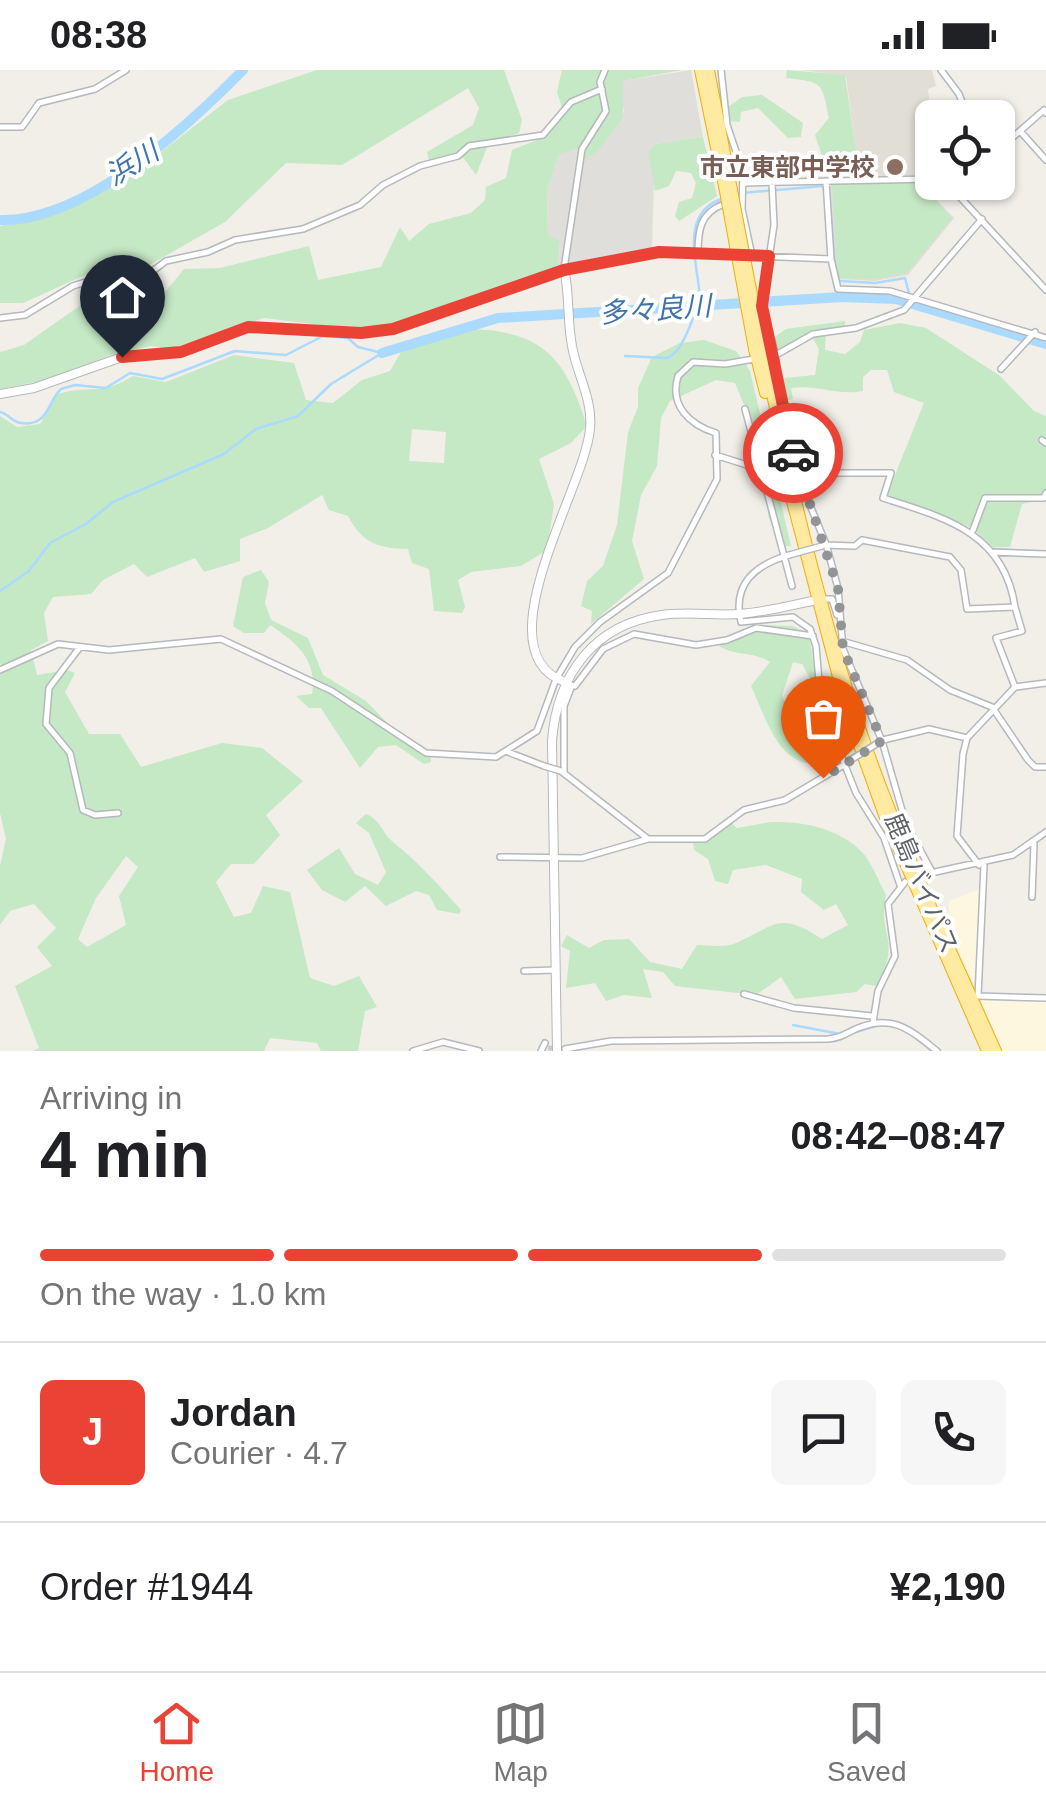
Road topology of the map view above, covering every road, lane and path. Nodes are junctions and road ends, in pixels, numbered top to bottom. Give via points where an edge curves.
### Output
1 (126, 70) edge
2 (605, 70) edge
3 (700, 70) edge
4 (708, 70) edge
5 (721, 70) edge
6 (942, 70) edge
7 (602, 89) junction
8 (962, 100) edge
9 (1046, 113) edge
10 (0, 127) edge
11 (1020, 131) junction
12 (1015, 135) edge
13 (1046, 160) edge
14 (915, 181) edge
15 (744, 182) junction
16 (772, 183) junction
17 (826, 185) junction
18 (733, 193) junction
19 (965, 200) edge
20 (982, 219) junction
21 (698, 254) junction
22 (752, 256) junction
23 (769, 256) junction
24 (831, 259) junction
25 (564, 270) junction
26 (1046, 290) edge
27 (913, 298) junction
28 (0, 318) edge
29 (1035, 332) junction
30 (1046, 338) edge
31 (762, 353) junction
32 (1001, 369) dead end
33 (0, 394) edge
34 (745, 409) dead end
35 (715, 455) junction
36 (763, 470) junction
37 (800, 481) junction
38 (1046, 493) edge
39 (973, 530) junction
40 (824, 545) junction
41 (992, 552) junction
42 (1046, 554) edge
43 (786, 556) junction
44 (792, 586) dead end
45 (818, 600) junction
46 (1015, 607) junction
47 (739, 614) junction
48 (837, 615) junction
49 (813, 636) junction
50 (845, 642) junction
51 (80, 647) junction
52 (0, 670) edge
53 (560, 680) junction
54 (1046, 684) edge
55 (575, 686) junction
56 (1014, 687) junction
57 (992, 707) junction
58 (967, 738) junction
59 (880, 742) junction
60 (508, 752) junction
61 (846, 763) junction
62 (1046, 767) edge
63 (562, 772) junction
64 (118, 813) dead end
65 (1046, 832) edge
66 (648, 839) junction
67 (1034, 844) junction
68 (500, 857) dead end
69 (554, 857) junction
70 (981, 865) junction
71 (1032, 897) dead end
72 (556, 970) junction
73 (524, 971) dead end
74 (744, 994) dead end
75 (972, 998) junction
76 (1046, 998) edge
77 (872, 1019) junction
78 (982, 1047) edge
79 (555, 1049) edge
80 (413, 1051) edge
81 (479, 1051) edge
82 (936, 1051) edge
83 (996, 1051) edge

1 - 10 street via 95,90 40,103 22,126
2 - 7 street
3 - 18 highway, 鹿島バイパス
4 - 18 highway, 鹿島バイパス
5 - 15 street
6 - 8 street
7 - 25 street via 606,111 582,149
7 - 28 street via 572,102 543,135 469,146 304,229 235,240 166,261 150,273 117,272 73,286 25,315
9 - 11 street
11 - 12 street
11 - 13 street
14 - 17 street
15 - 16 street
15 - 18 street
16 - 17 street
16 - 23 street
17 - 24 street
18 - 21 street via 704,216
18 - 22 street
18 - 31 highway, 鹿島バイパス, bridge
19 - 20 street
20 - 26 street
20 - 27 street
21 - 22 street
21 - 25 street via 659,252
22 - 23 street
23 - 24 street
23 - 31 street
24 - 27 street via 838,289 890,290
25 - 33 street via 393,329 248,327 181,352 122,357
25 - 53 street via 591,427 530,634 536,662
27 - 29 street
27 - 31 street via 904,310 856,328 813,334
29 - 30 street
29 - 32 street
31 - 35 street via 725,364 693,362 678,376 677,400 689,422 716,433
31 - 37 street via 777,384
31 - 45 highway, 鹿島バイパス
34 - 36 street
35 - 36 street
35 - 53 street via 716,479 668,573 600,622 576,647
36 - 43 street
37 - 39 street via 816,473 887,471 883,498
37 - 40 street
38 - 39 street via 985,498
39 - 41 street
40 - 43 street, bridge
40 - 46 street via 862,540 950,557 961,570 966,609
40 - 48 street via 841,605
41 - 42 street
41 - 46 street via 1012,583
43 - 44 street
43 - 47 street via 746,579
45 - 47 street
45 - 48 street via 832,599
45 - 75 highway, 鹿島バイパス via 884,816
46 - 56 street via 1022,631 996,638
47 - 49 street via 743,624 798,619
47 - 53 street via 636,620 607,634
48 - 50 street
49 - 55 street via 756,628 696,645 634,634 603,649
49 - 61 street via 821,704
50 - 57 street via 907,660 950,690
50 - 59 street
51 - 52 street via 58,644
51 - 60 street via 220,639 317,683 426,753 486,759
51 - 64 street via 49,688 46,724 70,754 84,810
53 - 55 street
53 - 60 street via 537,731
53 - 69 street via 552,740
54 - 56 street
55 - 63 street via 564,706
56 - 57 street
57 - 58 street
57 - 62 street via 1035,768
58 - 59 street via 928,728
58 - 70 street via 957,836
59 - 61 street, bridge
59 - 70 street via 928,872
60 - 63 street, bridge
61 - 66 street via 785,800 744,810 705,839
61 - 77 street via 902,884 888,904 895,956
63 - 66 street
65 - 67 street
66 - 69 street via 592,856
67 - 70 street
67 - 71 street
68 - 69 street
69 - 72 street
70 - 75 street
72 - 73 street
72 - 79 street
74 - 77 street
75 - 76 street
75 - 78 highway, 鹿島バイパス
75 - 83 highway, 鹿島バイパス
77 - 79 street via 828,1039 611,1041
77 - 82 street via 899,1022
80 - 81 street via 443,1042

